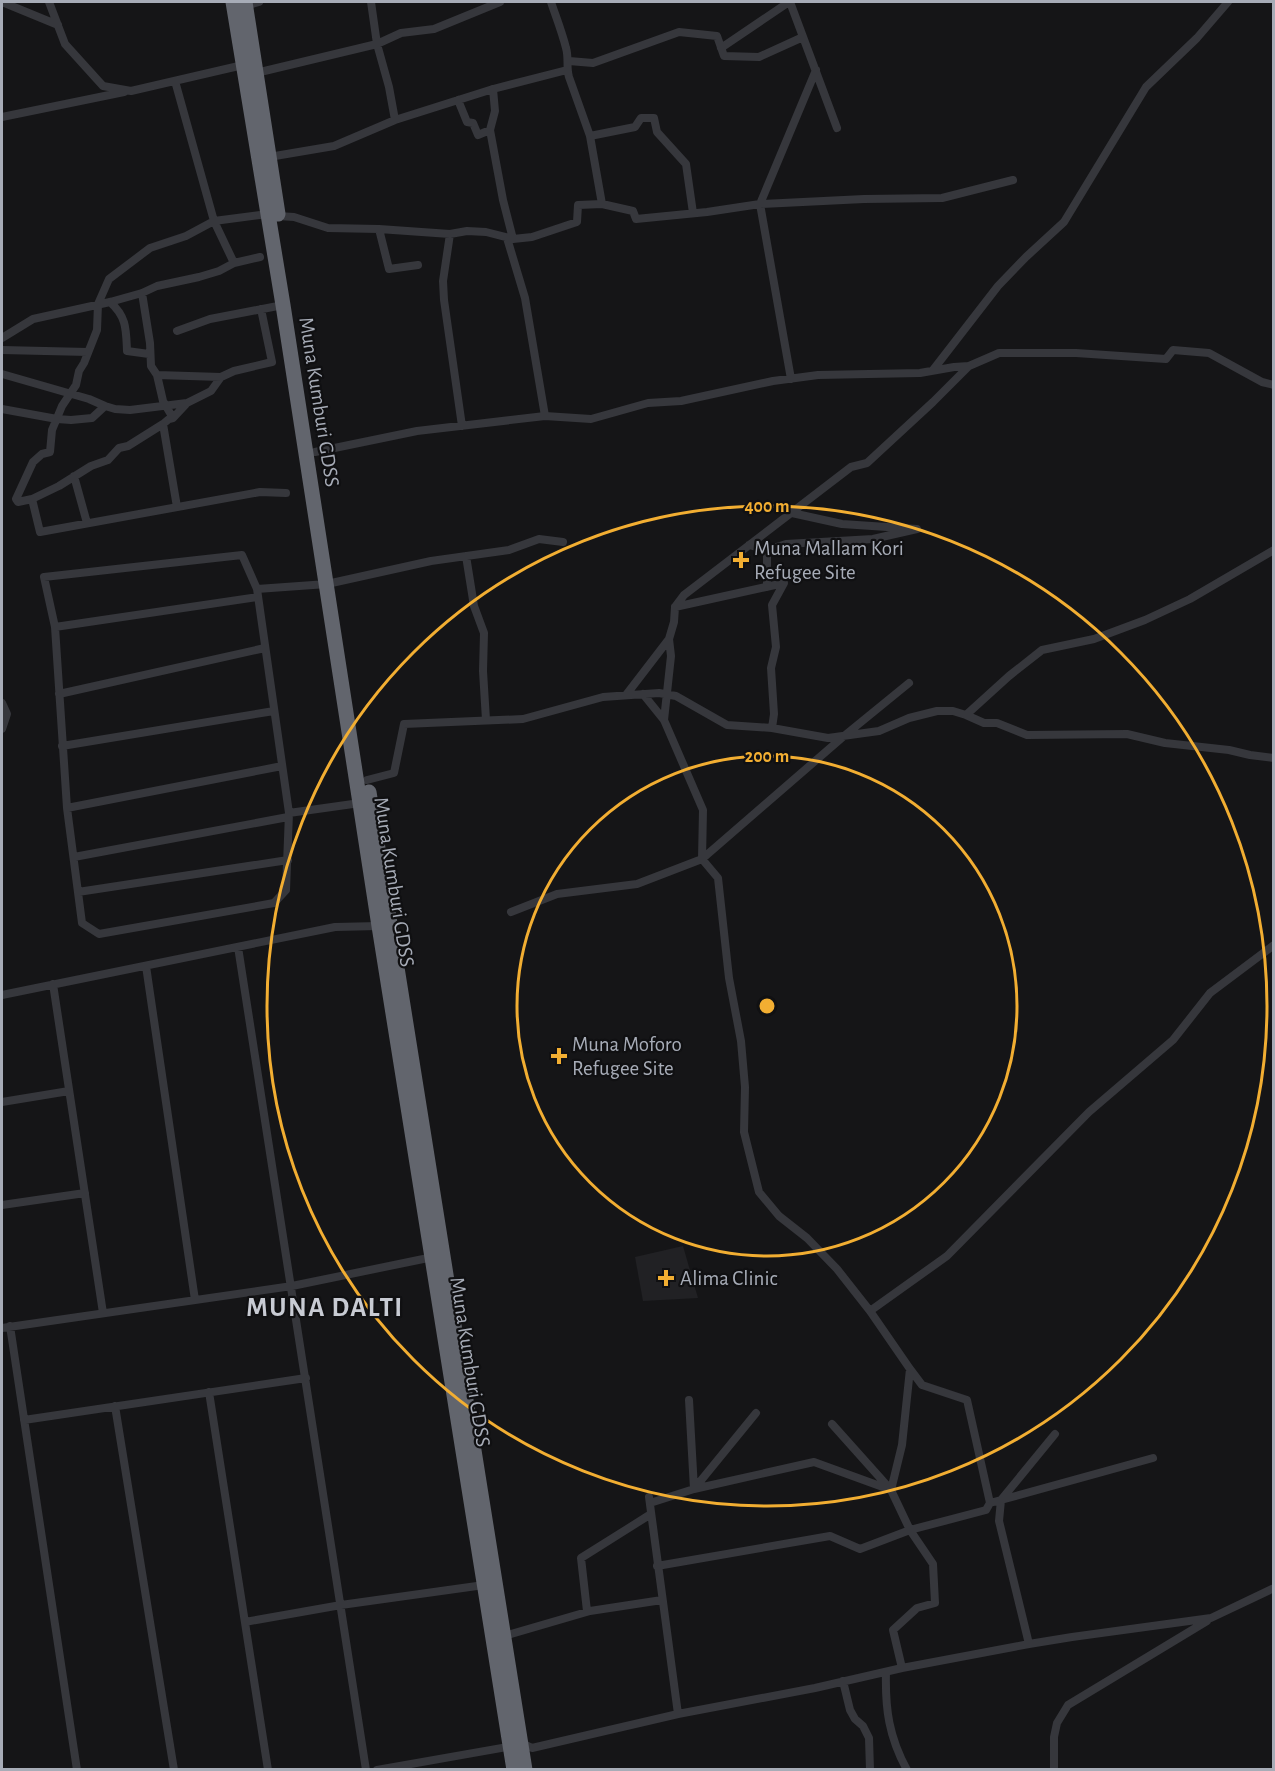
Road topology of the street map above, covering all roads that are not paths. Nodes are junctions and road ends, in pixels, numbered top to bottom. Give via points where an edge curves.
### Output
1 (2, 2) edge
2 (49, 2) edge
3 (371, 2) edge
4 (500, 2) edge
5 (551, 2) edge
6 (790, 2) edge
7 (1228, 2) edge
8 (245, 3) edge
9 (58, 25) junction
10 (803, 37) junction
11 (376, 44) junction
12 (721, 48) junction
13 (243, 65) junction
14 (568, 65) junction
15 (816, 70) junction
16 (256, 74) junction
17 (175, 81) junction
18 (493, 89) junction
19 (131, 91) junction
20 (458, 100) junction
21 (2, 117) edge
22 (395, 120) junction
23 (837, 128) dead end
24 (490, 130) junction
25 (590, 136) junction
26 (269, 157) junction
27 (1013, 180) dead end
28 (602, 204) junction
29 (760, 204) junction
30 (693, 213) junction
31 (273, 215) junction
32 (214, 221) junction
33 (379, 229) junction
34 (450, 234) junction
35 (510, 238) junction
36 (260, 257) dead end
37 (234, 263) junction
38 (418, 265) dead end
39 (142, 292) junction
40 (110, 302) junction
41 (98, 304) junction
42 (283, 305) junction
43 (261, 309) junction
44 (177, 331) dead end
45 (2, 338) edge
46 (2, 350) edge
47 (88, 352) junction
48 (149, 354) junction
49 (969, 366) junction
50 (933, 370) junction
51 (2, 374) edge
52 (157, 375) junction
53 (221, 377) junction
54 (791, 379) junction
55 (1274, 385) edge
56 (69, 393) junction
57 (187, 403) junction
58 (165, 404) junction
59 (105, 406) junction
60 (2, 409) edge
61 (545, 416) junction
62 (173, 418) junction
63 (57, 419) junction
64 (163, 424) junction
65 (462, 426) junction
66 (315, 452) junction
67 (74, 476) junction
68 (286, 494) dead end
69 (32, 499) junction
70 (177, 507) junction
71 (792, 513) junction
72 (87, 523) junction
73 (563, 542) dead end
74 (749, 545) junction
75 (767, 550) junction
76 (1274, 550) edge
77 (466, 556) junction
78 (331, 583) junction
79 (767, 587) junction
80 (257, 593) junction
81 (675, 607) junction
82 (55, 627) junction
83 (669, 639) junction
84 (265, 648) junction
85 (909, 682) dead end
86 (59, 694) junction
87 (643, 694) junction
88 (627, 695) junction
89 (667, 695) junction
90 (2, 703) edge
91 (274, 711) junction
92 (966, 715) junction
93 (486, 720) junction
94 (664, 720) junction
95 (772, 728) junction
96 (2, 729) edge
97 (843, 736) junction
98 (62, 746) junction
99 (1274, 758) edge
100 (282, 766) junction
101 (367, 780) junction
102 (360, 803) junction
103 (67, 808) junction
104 (289, 815) junction
105 (74, 857) junction
106 (702, 859) junction
107 (288, 860) junction
108 (78, 892) junction
109 (511, 912) dead end
110 (379, 926) junction
111 (1274, 945) edge
112 (238, 947) junction
113 (146, 966) junction
114 (53, 984) junction
115 (2, 995) edge
116 (69, 1091) junction
117 (2, 1102) edge
118 (85, 1193) junction
119 (2, 1205) edge
120 (433, 1257) junction
121 (292, 1286) junction
122 (195, 1300) junction
123 (870, 1311) junction
124 (103, 1313) junction
125 (6, 1327) edge
126 (910, 1369) junction
127 (306, 1378) junction
128 (209, 1392) junction
129 (689, 1400) dead end
130 (115, 1406) junction
131 (756, 1413) dead end
132 (24, 1420) junction
133 (832, 1424) dead end
134 (1055, 1434) dead end
135 (1153, 1458) dead end
136 (694, 1489) junction
137 (891, 1490) junction
138 (1001, 1500) junction
139 (990, 1503) junction
140 (651, 1514) junction
141 (910, 1530) junction
142 (657, 1566) junction
143 (484, 1585) junction
144 (1274, 1588) edge
145 (662, 1600) junction
146 (341, 1605) junction
147 (587, 1611) junction
148 (1211, 1618) junction
149 (245, 1622) junction
150 (504, 1636) junction
151 (1029, 1644) junction
152 (902, 1668) junction
153 (886, 1672) junction
154 (843, 1681) junction
155 (678, 1714) junction
156 (516, 1746) junction
157 (78, 1770) edge
158 (174, 1770) edge
159 (268, 1770) edge
160 (366, 1770) edge
161 (377, 1770) edge
162 (514, 1770) edge
163 (525, 1770) edge
164 (870, 1770) edge
165 (907, 1770) edge
166 (1054, 1770) edge

1 - 9 street
2 - 9 street
3 - 11 street
4 - 11 street via 434,29 401,33
5 - 14 street
6 - 10 street
6 - 12 street
7 - 50 street via 1146,87 1064,222 998,286
8 - 13 highway, Muna Kumburi GDSS
8 - 16 highway, Muna Kumburi GDSS
9 - 19 street via 65,44 103,86
10 - 12 street via 759,57 724,56
10 - 15 street
11 - 16 street
11 - 22 street
12 - 14 street via 717,36 679,32 593,63
13 - 17 street
13 - 31 highway, Muna Kumburi GDSS
14 - 18 street
14 - 25 street via 574,96
15 - 23 street
15 - 29 street
16 - 26 highway, Muna Kumburi GDSS
17 - 19 street
17 - 32 street
18 - 20 street
18 - 24 street via 495,111
19 - 21 street
20 - 22 street
20 - 24 street via 467,122 473,123 478,135
22 - 26 street via 334,146
24 - 35 street
25 - 28 street
25 - 30 street via 635,127 641,118 654,118 657,132 686,164
26 - 31 highway, Muna Kumburi GDSS
27 - 29 street via 942,198
28 - 30 street via 633,211 636,219
28 - 35 street via 578,206 577,222 532,237
29 - 30 street
29 - 54 street
31 - 32 street
31 - 33 street via 328,228
31 - 42 highway, Muna Kumburi GDSS
31 - 66 highway, Muna Kumburi GDSS
32 - 37 street
32 - 41 street via 150,248 109,279
33 - 34 street
33 - 38 street via 389,269
34 - 35 street via 486,232
34 - 65 street via 444,300
35 - 61 street via 525,298
36 - 37 street
37 - 39 street via 219,271
39 - 40 street
39 - 48 street
40 - 41 street
40 - 48 street via 125,323 127,351
41 - 45 street via 33,319
41 - 47 street via 97,330
42 - 43 street
42 - 78 highway, Muna Kumburi GDSS
43 - 44 street
43 - 53 street via 272,362
46 - 47 street
47 - 56 street
48 - 52 street
49 - 50 street
49 - 55 street via 999,353 1166,359 1173,350 1209,353
49 - 71 street via 867,463 851,467
50 - 54 street
51 - 56 street
52 - 53 street
52 - 58 street
53 - 57 street via 211,391
54 - 61 street via 681,401 648,403 591,419
56 - 59 street
56 - 63 street
57 - 58 street
57 - 62 street
58 - 59 street via 130,410
58 - 62 street
59 - 63 street via 92,418
60 - 63 street
61 - 65 street
62 - 64 street
63 - 69 street via 50,452 33,462 16,499
64 - 67 street via 118,448 108,460
64 - 70 street
65 - 66 street
66 - 78 highway, Muna Kumburi GDSS
67 - 69 street
67 - 72 street
68 - 70 street via 260,492
69 - 72 street via 40,532
70 - 72 street
71 - 74 street
71 - 75 street via 842,524 917,530 873,539 786,544
73 - 77 street via 539,539 509,550
74 - 75 street
74 - 81 street via 684,595
75 - 79 street
76 - 92 street via 1190,599 1145,620 1094,639 1042,650
77 - 78 street
77 - 93 street via 474,606 484,633
78 - 80 street
78 - 101 highway, Muna Kumburi GDSS
78 - 102 highway, Muna Kumburi GDSS
79 - 81 street
79 - 95 street via 784,583 772,605 776,647 771,668
80 - 82 street
80 - 82 street via 242,555 44,577
80 - 84 street
81 - 83 street
82 - 86 street
83 - 88 street
83 - 89 street
84 - 86 street
84 - 91 street
85 - 97 street
86 - 98 street
87 - 88 street
87 - 89 street
87 - 94 street
88 - 93 street via 603,697 523,719
89 - 94 street
89 - 95 street via 676,696 727,725
90 - 96 street via 7,714
91 - 98 street
91 - 100 street
92 - 97 street via 936,711 879,731
92 - 99 street via 1027,735 1126,734
93 - 101 street via 404,724 394,773
94 - 106 street via 703,810
95 - 97 street via 828,738
97 - 106 street
98 - 103 street
100 - 103 street
100 - 104 street
101 - 150 highway, Muna Kumburi GDSS
102 - 104 street
102 - 110 highway, Muna Kumburi GDSS
103 - 105 street
104 - 105 street
104 - 107 street
105 - 108 street
106 - 109 street via 637,884 557,894
106 - 123 street via 718,878 729,978 741,1041 744,1132 759,1192 779,1216 837,1269
107 - 108 street
107 - 108 street via 286,890 274,903 99,934 81,923
110 - 112 street via 335,927
110 - 120 highway, Muna Kumburi GDSS
111 - 123 street via 1210,993 1173,1040 1089,1112 947,1256
112 - 113 street
112 - 121 street
113 - 114 street
113 - 122 street
114 - 115 street
114 - 116 street
116 - 117 street
116 - 118 street
118 - 119 street
118 - 124 street
120 - 121 street
120 - 143 highway, Muna Kumburi GDSS
121 - 122 street
121 - 127 street
122 - 124 street
123 - 126 street
124 - 125 street
125 - 132 street
126 - 137 street via 902,1445
126 - 139 street via 922,1385 967,1400
127 - 128 street
127 - 146 street
128 - 130 street
128 - 149 street
129 - 136 street
130 - 132 street
130 - 158 street
131 - 136 street
132 - 157 street
133 - 137 street
134 - 138 street
135 - 138 street
136 - 137 street via 814,1462
136 - 140 street via 649,1500
137 - 141 street
138 - 139 street
138 - 151 street via 999,1521
139 - 141 street via 986,1510
140 - 142 street
140 - 147 street via 581,1558
141 - 142 street via 860,1549 830,1536
141 - 152 street via 933,1564 935,1603 917,1608 893,1630
142 - 145 street
143 - 146 street
143 - 156 highway, Muna Kumburi GDSS
144 - 148 street
145 - 147 street
145 - 155 street
146 - 149 street
146 - 160 street
147 - 150 street
148 - 151 street
148 - 166 street via 1068,1705 1057,1723
149 - 159 street
150 - 156 highway, Muna Kumburi GDSS
151 - 152 street
152 - 153 street
153 - 154 street
153 - 165 street via 888,1719 896,1750
154 - 155 street
154 - 164 street via 850,1710 869,1738
155 - 156 street via 532,1748
156 - 161 street
156 - 162 highway, Muna Kumburi GDSS
156 - 163 highway, Muna Kumburi GDSS

